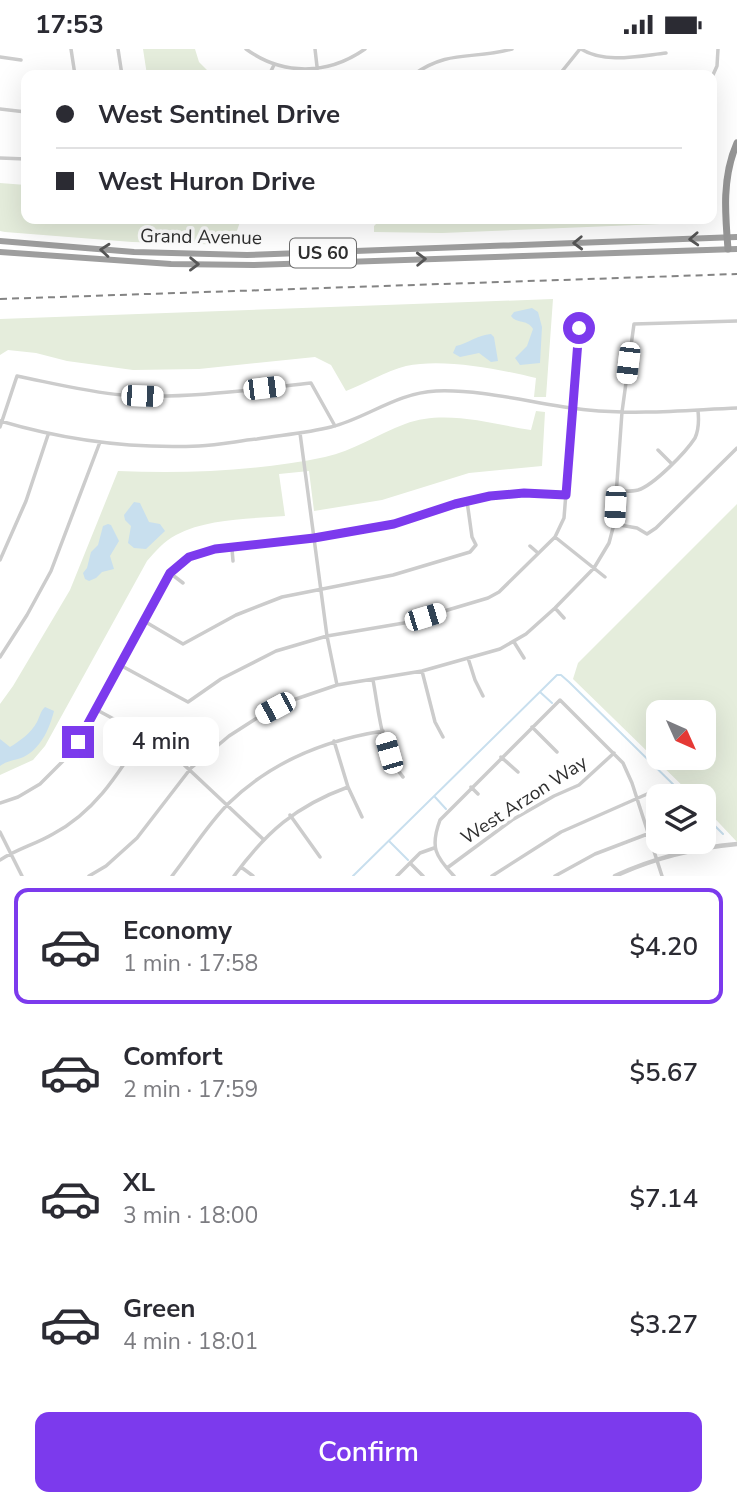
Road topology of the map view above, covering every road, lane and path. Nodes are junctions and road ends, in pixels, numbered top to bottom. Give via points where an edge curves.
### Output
1 (71, 49) edge
2 (118, 49) edge
3 (246, 49) edge
4 (315, 49) edge
5 (365, 49) edge
6 (512, 49) edge
7 (581, 49) edge
8 (718, 49) edge
9 (454, 51) edge
10 (501, 51) edge
11 (666, 53) dead end
12 (0, 57) edge
13 (21, 60) dead end
14 (274, 65) junction
15 (318, 69) junction
16 (74, 70) edge
17 (121, 70) edge
18 (272, 70) edge
19 (419, 70) edge
20 (563, 70) edge
21 (715, 70) edge
22 (0, 109) edge
23 (21, 111) edge
24 (737, 142) edge
25 (0, 157) edge
26 (21, 159) edge
27 (727, 237) junction
28 (737, 237) edge
29 (0, 241) edge
30 (737, 249) edge
31 (728, 250) junction
32 (0, 252) edge
33 (737, 321) edge
34 (579, 328) dead end
35 (572, 408) junction
36 (737, 408) edge
37 (698, 410) junction
38 (622, 412) junction
39 (1, 423) edge
40 (336, 426) junction
41 (300, 433) junction
42 (48, 435) junction
43 (100, 442) junction
44 (737, 448) edge
45 (658, 450) dead end
46 (671, 463) junction
47 (616, 491) junction
48 (566, 495) junction
49 (467, 501) junction
50 (614, 524) junction
51 (555, 537) junction
52 (314, 538) junction
53 (530, 545) dead end
54 (232, 549) junction
55 (538, 554) junction
56 (0, 560) edge
57 (233, 561) dead end
58 (594, 568) junction
59 (170, 573) junction
60 (605, 577) dead end
61 (183, 583) dead end
62 (321, 587) junction
63 (555, 608) junction
64 (564, 618) dead end
65 (144, 621) junction
66 (327, 636) junction
67 (514, 642) junction
68 (0, 657) edge
69 (468, 658) junction
70 (524, 658) dead end
71 (120, 665) junction
72 (422, 671) junction
73 (373, 680) junction
74 (337, 685) junction
75 (483, 696) dead end
76 (97, 709) junction
77 (532, 727) junction
78 (383, 731) junction
79 (143, 735) junction
80 (443, 737) dead end
81 (334, 741) junction
82 (557, 752) dead end
83 (615, 753) junction
84 (501, 757) junction
85 (191, 768) junction
86 (518, 772) dead end
87 (403, 776) dead end
88 (348, 787) junction
89 (471, 787) junction
90 (478, 794) dead end
91 (646, 796) edge
92 (637, 800) junction
93 (0, 803) edge
94 (227, 805) junction
95 (290, 815) junction
96 (362, 817) dead end
97 (646, 827) edge
98 (0, 832) edge
99 (646, 834) edge
100 (263, 839) junction
101 (737, 844) edge
102 (435, 848) junction
103 (10, 853) junction
104 (654, 854) edge
105 (320, 857) dead end
106 (656, 859) junction
107 (0, 860) edge
108 (410, 863) junction
109 (241, 867) junction
110 (447, 868) junction
111 (22, 876) edge
112 (89, 876) edge
113 (172, 876) edge
114 (234, 876) edge
115 (253, 876) edge
116 (397, 876) edge
117 (423, 876) edge
118 (454, 876) edge
119 (492, 876) edge
120 (555, 876) edge
121 (615, 876) edge
122 (662, 876) edge

1 - 16 street
2 - 17 street
3 - 14 street
4 - 15 street
5 - 15 street via 340,64
6 - 10 street
7 - 11 street via 604,58
7 - 20 street
8 - 21 street
9 - 10 street
9 - 19 street
12 - 13 street
14 - 15 street
14 - 18 street
22 - 23 street
24 - 27 highway via 726,180
25 - 26 street
27 - 28 highway, Grand Avenue / US 60
27 -> 29 highway, Grand Avenue / US 60 via 247,255
27 - 31 highway
30 - 31 highway, Grand Avenue / US 60
32 -> 31 highway, Grand Avenue / US 60 via 146,263 254,265
33 - 38 street via 634,324
34 - 35 street
35 - 38 street
35 - 40 street via 435,391 389,402
35 - 48 street
36 - 37 street
37 - 38 street
37 - 46 street via 695,436
38 - 47 street
39 - 40 street via 17,376 64,387 162,397 311,383
39 - 42 street
40 - 41 street
41 - 43 street via 200,446
41 - 52 street
42 - 43 street
42 - 56 street
43 - 68 street via 51,571
44 - 50 street via 647,534
45 - 46 street
46 - 47 street via 640,489
47 - 50 street
48 - 49 street via 524,493
48 - 51 street via 564,518
49 - 52 street via 394,524
49 - 62 street via 476,545 470,552 393,575
50 - 58 street
51 - 55 street
51 - 58 street
52 - 54 street
52 - 62 street
53 - 55 street
54 - 57 street
54 - 59 street via 189,557
55 - 66 street via 488,598 404,623
58 - 60 street
58 - 63 street
59 - 61 street
59 - 65 street
62 - 65 street via 247,611 183,643
62 - 66 street
63 - 64 street
63 - 67 street
65 - 71 street
66 - 71 street via 276,651 188,702
66 - 74 street
67 - 69 street
67 - 70 street
69 - 72 street
69 - 75 street
71 - 76 street
72 - 73 street
72 - 80 street
73 - 74 street
73 - 78 street
74 - 85 street via 257,718
76 - 79 street
76 - 93 street via 52,776
77 - 82 street
77 - 83 street via 560,700
77 - 84 street
78 - 81 street
78 - 87 street
79 - 85 street
79 - 103 street via 88,810 52,835
81 - 88 street
81 - 94 street via 274,769
83 - 92 street
83 - 110 street, West Arzon Way via 579,785 512,820
84 - 86 street
84 - 89 street
85 - 94 street
85 - 112 street via 136,838
88 - 95 street
88 - 96 street
89 - 90 street
89 - 102 street via 440,820
91 - 92 street
92 - 97 street
92 - 119 street via 561,832
94 - 100 street
94 - 113 street
95 - 100 street
95 - 105 street
98 - 103 street
99 - 120 street
100 - 109 street
101 - 106 street
102 - 108 street
102 - 110 street
103 - 107 street
103 - 111 street
104 - 106 street
106 - 121 street
106 - 122 street
108 - 116 street
108 - 117 street
109 - 114 street
109 - 115 street
110 - 118 street

